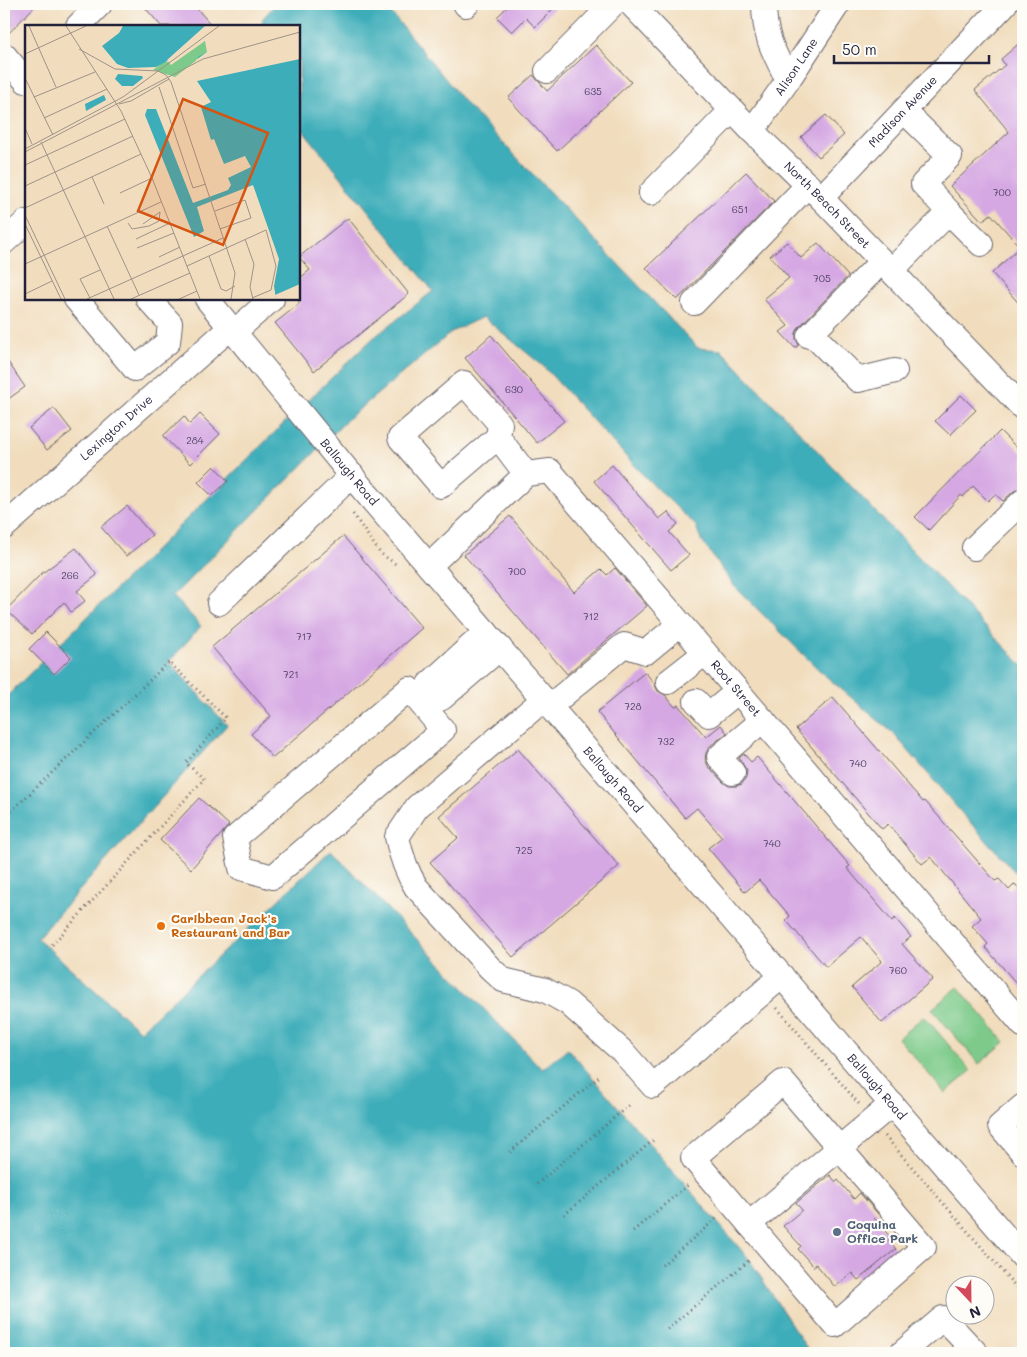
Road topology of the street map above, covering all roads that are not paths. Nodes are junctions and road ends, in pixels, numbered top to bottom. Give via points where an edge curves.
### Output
1 (100, 4) edge
2 (613, 4) edge
3 (764, 4) edge
4 (838, 4) edge
5 (1005, 4) edge
6 (636, 6) edge
7 (79, 25) edge
8 (4, 55) edge
9 (547, 70) dead end
10 (25, 79) edge
11 (788, 80) junction
12 (732, 110) junction
13 (904, 111) junction
14 (752, 131) junction
15 (814, 192) junction
16 (650, 193) dead end
17 (949, 212) junction
18 (25, 223) edge
19 (4, 242) edge
20 (981, 244) dead end
21 (886, 266) junction
22 (77, 300) edge
23 (149, 300) edge
24 (208, 300) edge
25 (271, 300) edge
26 (694, 304) dead end
27 (232, 330) junction
28 (896, 371) dead end
29 (1022, 404) edge
30 (498, 437) dead end
31 (526, 474) junction
32 (352, 475) junction
33 (1023, 501) edge
34 (4, 527) edge
35 (974, 548) dead end
36 (429, 566) junction
37 (218, 603) dead end
38 (680, 624) junction
39 (493, 640) junction
40 (705, 652) junction
41 (668, 682) dead end
42 (738, 691) junction
43 (696, 701) dead end
44 (547, 703) junction
45 (424, 705) junction
46 (763, 720) junction
47 (733, 773) dead end
48 (782, 976) junction
49 (1023, 1025) edge
50 (892, 1104) junction
51 (1023, 1106) edge
52 (839, 1148) junction
53 (1023, 1153) edge
54 (749, 1224) junction
55 (1023, 1257) edge
56 (902, 1353) edge
57 (976, 1353) edge

1 - 7 street
2 - 9 street
3 - 11 street via 764,20 771,47
4 - 11 street, Alison Lane
5 - 13 street, Madison Avenue
6 - 12 street, North Beach Street
8 - 10 street
11 - 14 street, Alison Lane
12 - 14 street, North Beach Street
12 - 16 street
13 - 15 street, Madison Avenue
13 - 17 street via 950,156 923,184
14 - 15 street, North Beach Street
15 - 21 street, North Beach Street
15 - 26 street, Madison Avenue
17 - 20 street
17 - 21 street
18 - 19 street
21 - 28 street via 811,335 858,380
21 - 29 street, North Beach Street
22 - 23 street via 135,369 168,342 170,324
24 - 27 street, Ballough Road
25 - 27 street, Lexington Drive
27 - 32 street, Ballough Road
27 - 34 street, Lexington Drive
30 - 31 street
31 - 36 street
31 - 38 street, Root Street via 550,471
32 - 36 street, Ballough Road
32 - 37 street
33 - 35 street
36 - 39 street, Ballough Road
38 - 40 street, Root Street
38 - 44 street via 646,652 624,645
39 - 44 street, Ballough Road
39 - 45 street via 429,684
40 - 41 street
40 - 42 street, Root Street
42 - 43 street via 709,716
42 - 46 street, Root Street
44 - 48 street, Ballough Road
44 - 48 street via 417,807 397,837 407,874 416,887 503,980 545,990 568,1003 623,1052 653,1086
45 - 45 street via 409,689 235,838 242,868 273,877 443,730
46 - 47 street via 719,757
46 - 49 street, Root Street
48 - 50 street, Ballough Road
50 - 52 street
50 - 55 street, Ballough Road
51 - 53 street via 1000,1126
52 - 54 street
52 - 54 street via 783,1082 692,1158
52 - 54 street via 924,1247 835,1325
56 - 57 street via 943,1318

